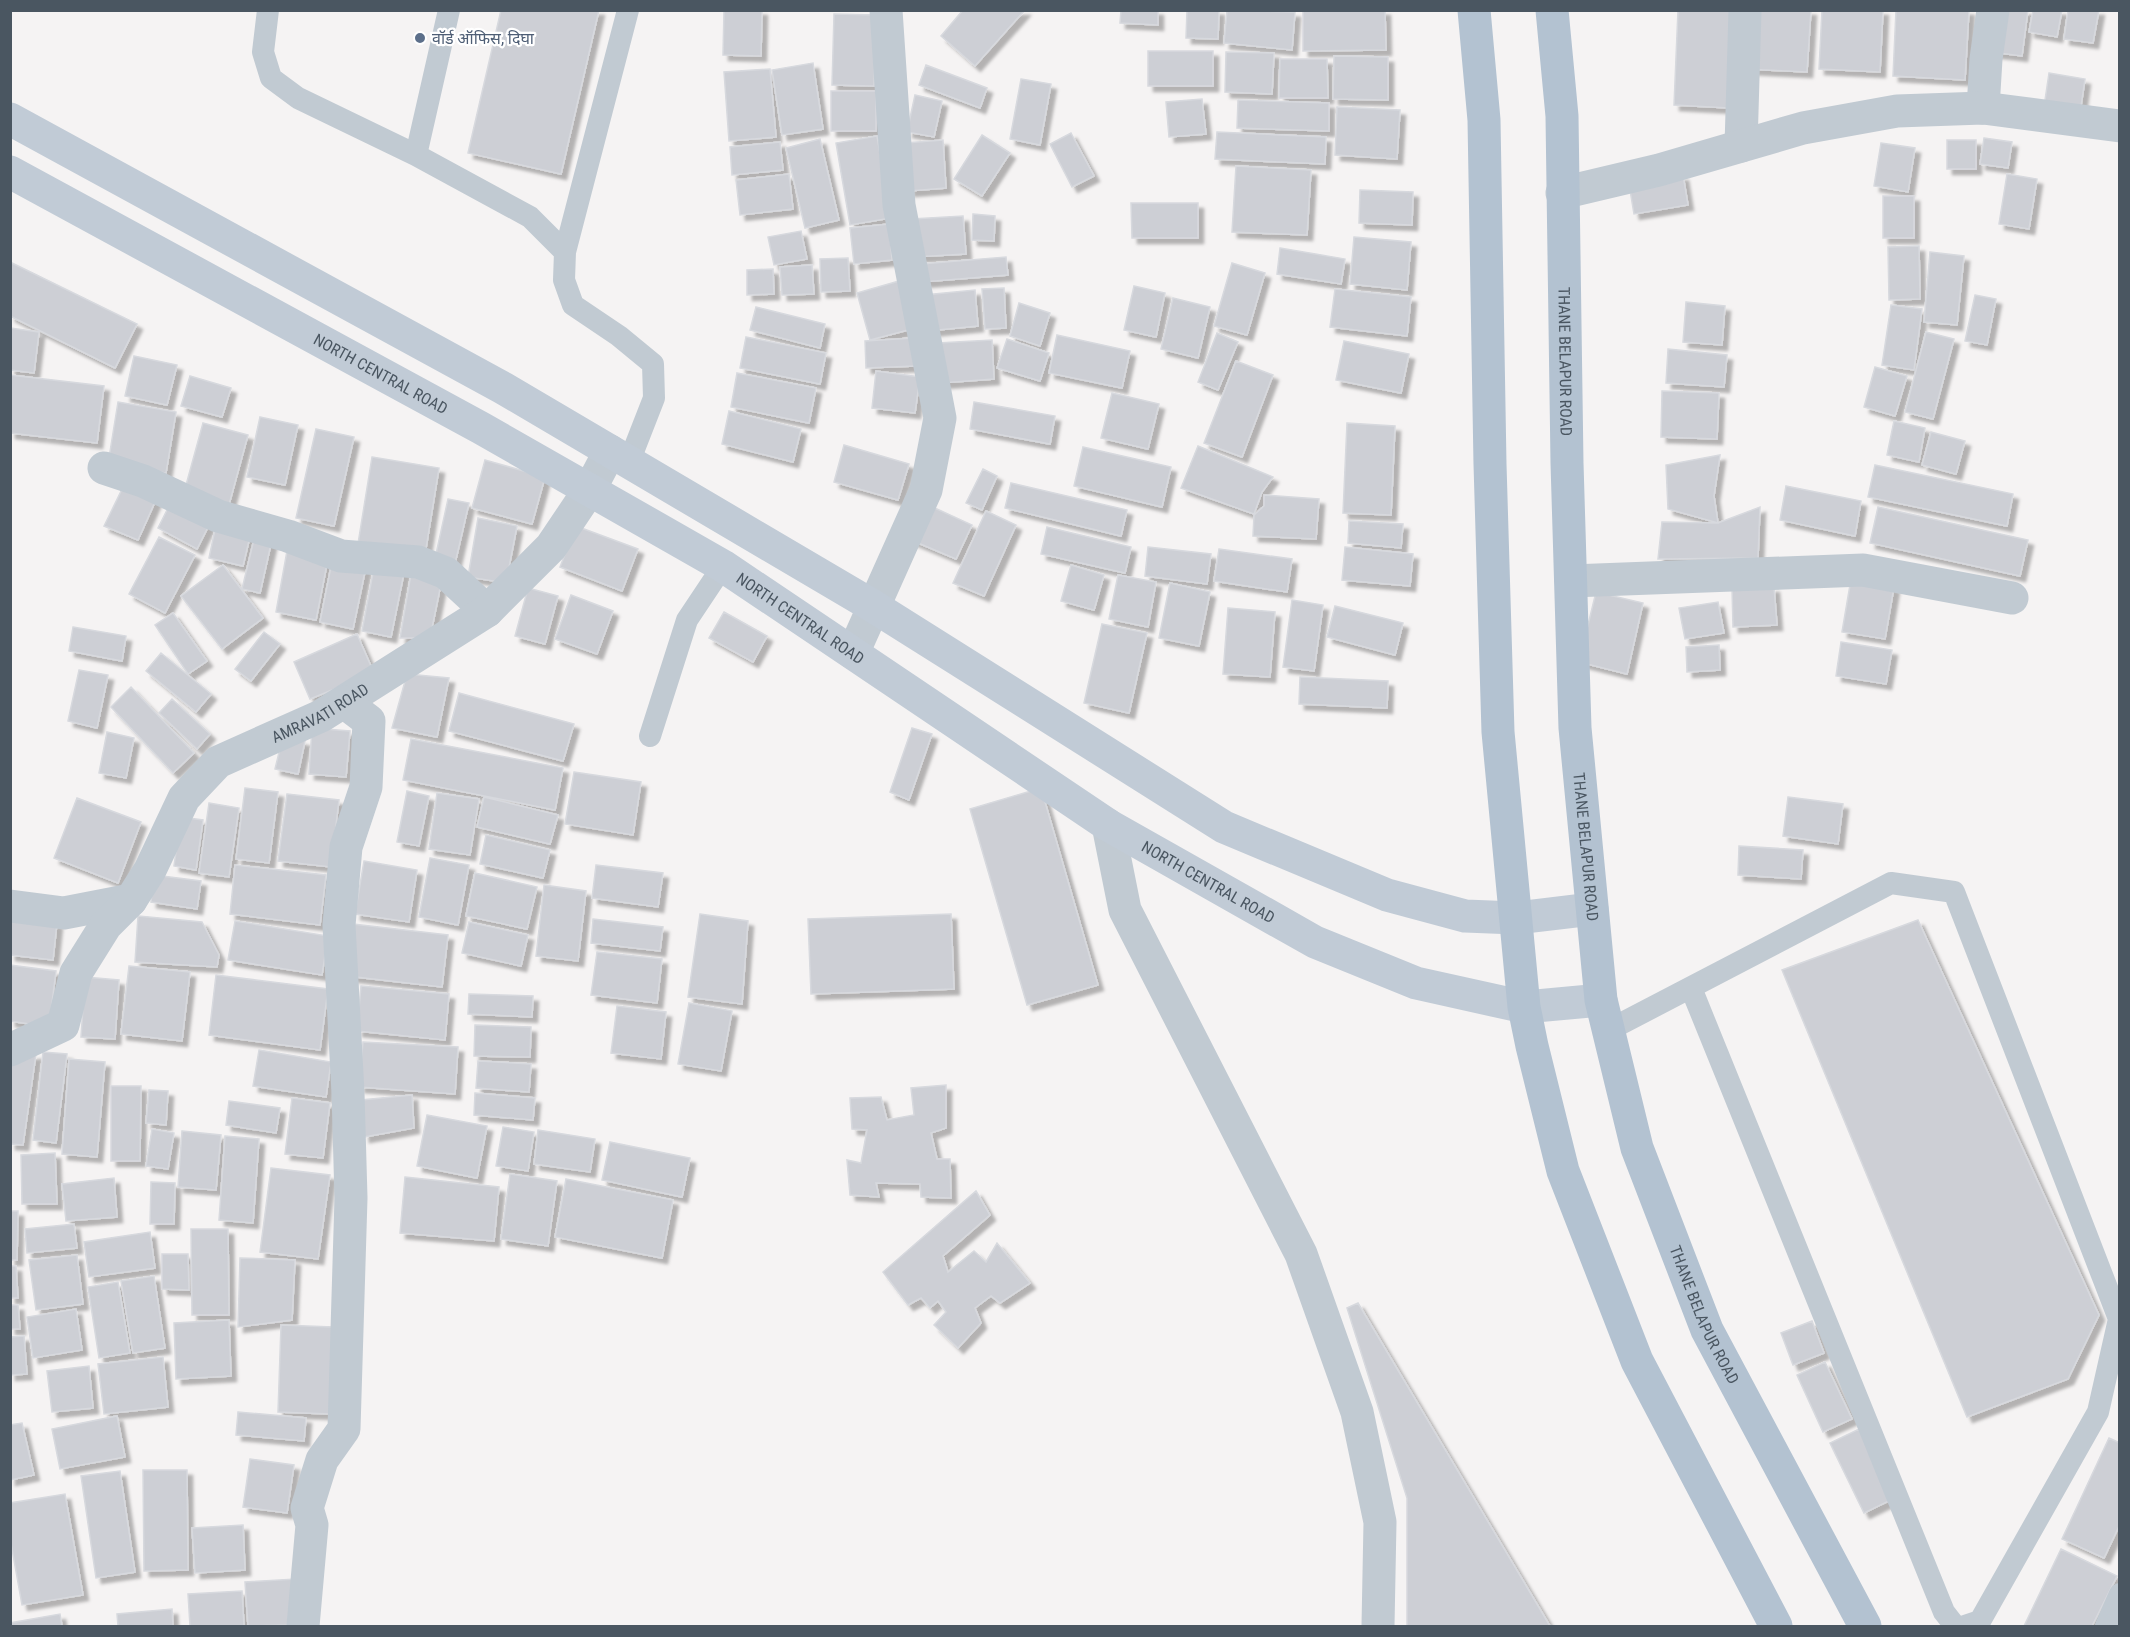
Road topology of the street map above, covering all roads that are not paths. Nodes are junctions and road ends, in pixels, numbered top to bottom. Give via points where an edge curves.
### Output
1 (268, 10) edge
2 (449, 10) edge
3 (628, 10) edge
4 (886, 10) edge
5 (1474, 10) edge
6 (1552, 10) edge
7 (1745, 10) edge
8 (1993, 10) edge
9 (1983, 108) junction
10 (10, 119) edge
11 (2120, 126) edge
12 (1741, 146) junction
13 (416, 155) junction
14 (10, 172) edge
15 (1562, 193) junction
16 (565, 252) junction
17 (619, 456) junction
18 (104, 468) dead end
19 (590, 489) junction
20 (723, 566) junction
21 (1571, 581) junction
22 (2012, 598) dead end
23 (873, 606) junction
24 (487, 611) junction
25 (853, 653) junction
26 (344, 702) junction
27 (650, 736) dead end
28 (1108, 825) junction
29 (131, 900) junction
30 (10, 906) edge
31 (1592, 909) junction
32 (1516, 918) junction
33 (1691, 988) junction
34 (1601, 1000) junction
35 (1524, 1007) junction
36 (1607, 1032) junction
37 (10, 1050) edge
38 (2120, 1594) edge
39 (303, 1626) edge
40 (1378, 1626) edge
41 (1776, 1626) edge
42 (1865, 1626) edge
43 (1955, 1626) edge
44 (1965, 1626) edge
45 (2106, 1626) edge

1 - 13 lane via 263,52 271,78 298,98
2 - 13 lane
3 - 16 lane
4 - 23 street via 899,205 940,418 926,490
5 - 32 main road via 1484,120 1498,732
6 - 15 main road, THANE BELAPUR ROAD via 1562,116
7 - 12 street
8 - 9 street
9 - 11 street
9 - 12 street via 1898,111 1803,128
10 - 17 main road via 493,382
12 - 15 street
13 - 16 lane via 530,217
14 - 19 main road, NORTH CENTRAL ROAD
15 - 21 main road, THANE BELAPUR ROAD
16 - 17 lane via 564,280 573,305 653,364 654,398
17 - 19 street, AMRAVATI ROAD
17 - 23 main road
18 - 24 street via 218,516 341,556 418,562 446,573
19 - 20 main road, NORTH CENTRAL ROAD
19 - 24 street, AMRAVATI ROAD via 551,547
20 - 25 main road, NORTH CENTRAL ROAD
20 - 27 lane via 687,620
21 - 22 street via 1863,570
21 - 31 main road, THANE BELAPUR ROAD via 1575,728
23 - 25 street
23 - 32 main road via 1224,827 1387,895 1465,916
24 - 26 street, AMRAVATI ROAD
25 - 28 main road, NORTH CENTRAL ROAD
26 - 29 street, AMRAVATI ROAD via 218,762 184,798 150,870
26 - 39 street via 369,721 366,787 346,847 339,925 351,1198 344,1429 322,1460 307,1508 312,1526
28 - 35 main road, NORTH CENTRAL ROAD via 1315,942 1416,983
28 - 40 street via 1125,910 1301,1254 1357,1412 1380,1522
29 - 30 street via 64,913
29 - 37 street, AMRAVATI ROAD via 106,925 76,973 63,1025
31 - 32 main road
31 - 34 main road, THANE BELAPUR ROAD
32 - 35 main road
33 - 36 lane
33 - 43 lane via 1944,1612
33 - 44 lane via 1891,883 1954,892 2119,1319 2098,1412 1980,1621
34 - 35 main road, NORTH CENTRAL ROAD
34 - 36 main road, THANE BELAPUR ROAD
35 - 41 main road via 1563,1171 1636,1361
36 - 42 main road, THANE BELAPUR ROAD via 1637,1148 1707,1330
38 - 45 lane

